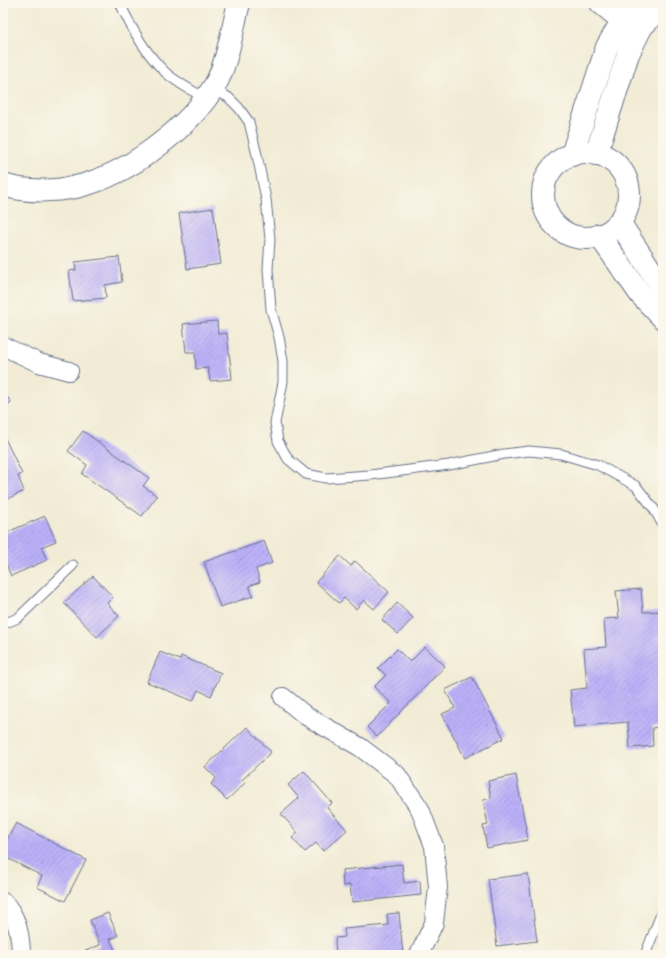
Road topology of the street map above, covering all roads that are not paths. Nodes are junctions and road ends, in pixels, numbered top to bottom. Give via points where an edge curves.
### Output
1 (120, 3) edge
2 (239, 3) edge
3 (601, 3) edge
4 (656, 5) edge
5 (630, 27) junction
6 (209, 94) junction
7 (596, 154) junction
8 (572, 155) junction
9 (3, 184) edge
10 (619, 222) junction
11 (599, 236) junction
12 (663, 289) edge
13 (663, 318) edge
14 (3, 346) edge
15 (69, 371) dead end
16 (663, 525) edge
17 (73, 565) dead end
18 (3, 624) edge
19 (283, 697) dead end
20 (3, 902) edge
21 (663, 909) edge
22 (21, 955) edge
23 (419, 955) edge
24 (645, 955) edge

1 - 6 lane via 149,54 167,73 187,88
2 - 6 street via 224,60
3 - 5 street
4 - 5 street via 642,26
5 - 7 street via 628,54
5 - 8 street via 607,47
6 - 9 street via 176,132 131,165 90,184 54,190 15,189
6 - 16 lane via 228,97 239,108 249,122 257,155 266,199 270,239 268,269 271,309 283,361 283,382 275,423 278,441 288,459 306,474 326,478 449,465 529,451 560,454 598,466 636,486
7 - 8 street via 590,152
7 - 10 street via 615,164 624,175 628,188 628,202
8 - 11 street via 554,166 546,178 543,192 544,207 550,220 574,237
10 - 11 street
10 - 12 street
11 - 13 street via 641,295
14 - 15 street via 39,363
17 - 18 lane via 18,618
19 - 23 street via 306,716 360,747 397,775 420,809 434,846 438,887 434,923
20 - 22 street via 9,907 16,922
21 - 24 lane

